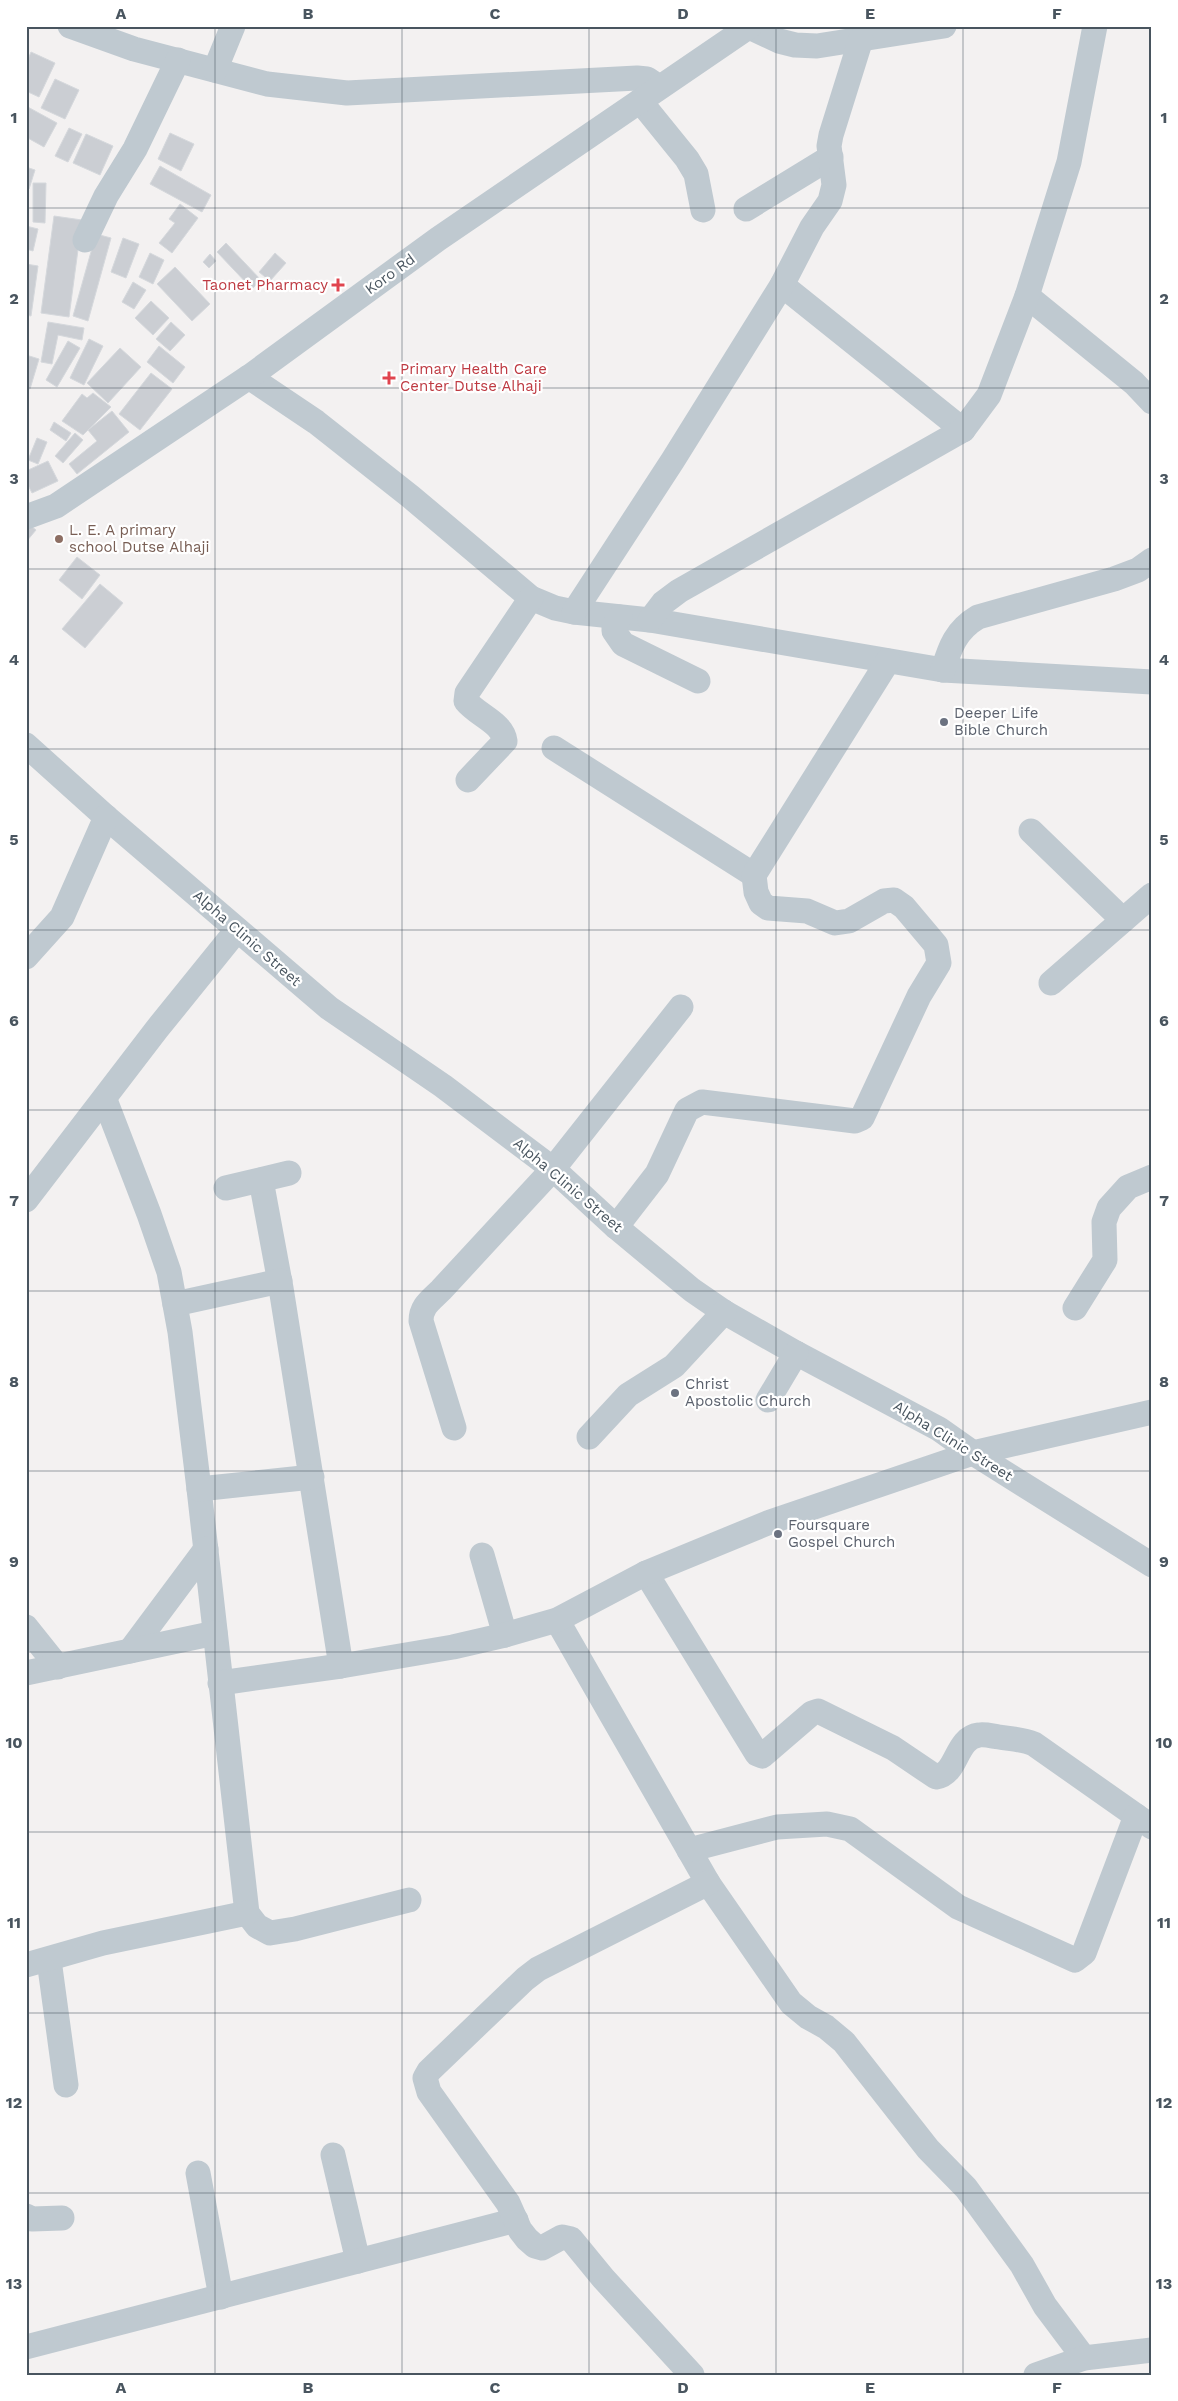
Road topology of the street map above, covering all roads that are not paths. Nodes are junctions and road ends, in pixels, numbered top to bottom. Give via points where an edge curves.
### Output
1 (70, 26) edge
2 (233, 26) edge
3 (944, 26) edge
4 (1096, 26) edge
5 (750, 27) edge
6 (861, 39) junction
7 (178, 60) junction
8 (215, 70) junction
9 (650, 94) junction
10 (831, 157) junction
11 (746, 209) dead end
12 (703, 210) dead end
13 (85, 240) dead end
14 (782, 285) junction
15 (1026, 296) junction
16 (248, 377) junction
17 (1152, 402) edge
18 (963, 430) junction
19 (26, 517) edge
20 (1152, 560) edge
21 (530, 598) junction
22 (574, 612) junction
23 (620, 617) junction
24 (650, 620) junction
25 (888, 661) junction
26 (943, 670) junction
27 (698, 681) dead end
28 (1152, 682) edge
29 (26, 745) edge
30 (554, 748) dead end
31 (468, 780) dead end
32 (106, 816) junction
33 (1031, 831) dead end
34 (754, 875) junction
35 (1152, 895) edge
36 (1123, 920) junction
37 (237, 930) junction
38 (26, 957) edge
39 (1051, 983) dead end
40 (681, 1007) dead end
41 (105, 1100) junction
42 (553, 1169) junction
43 (289, 1173) dead end
44 (1152, 1177) edge
45 (261, 1180) junction
46 (226, 1188) dead end
47 (26, 1200) edge
48 (616, 1227) junction
49 (280, 1281) junction
50 (175, 1304) junction
51 (1075, 1308) dead end
52 (724, 1312) junction
53 (796, 1353) junction
54 (768, 1400) dead end
55 (1152, 1412) edge
56 (454, 1428) dead end
57 (589, 1437) dead end
58 (973, 1454) junction
59 (312, 1477) junction
60 (199, 1489) junction
61 (206, 1549) junction
62 (482, 1555) dead end
63 (1152, 1565) edge
64 (646, 1573) junction
65 (557, 1620) junction
66 (26, 1627) edge
67 (215, 1634) junction
68 (505, 1635) junction
69 (130, 1652) junction
70 (342, 1666) junction
71 (58, 1667) junction
72 (26, 1673) edge
73 (220, 1683) junction
74 (1144, 1822) edge
75 (689, 1850) junction
76 (708, 1883) junction
77 (409, 1900) dead end
78 (247, 1913) junction
79 (38, 1962) edge
80 (66, 2085) dead end
81 (333, 2155) dead end
82 (198, 2173) dead end
83 (26, 2216) edge
84 (62, 2218) dead end
85 (516, 2220) junction
86 (358, 2261) junction
87 (220, 2297) junction
88 (26, 2347) edge
89 (1152, 2350) edge
90 (1084, 2358) junction
91 (692, 2375) edge
92 (1036, 2375) edge

1 - 7 street via 134,49
2 - 8 street
3 - 6 street
4 - 15 street via 1069,162
5 - 6 street via 765,36 794,45 817,46
5 - 9 street, Koro Rd
6 - 10 street via 831,135
7 - 8 street
7 - 13 street via 135,149 106,196
8 - 9 street via 267,84 347,93 637,78 647,79
9 - 12 street via 696,174
9 - 16 street, Koro Rd via 438,239
10 - 11 street
10 - 14 street via 833,193
14 - 18 street
14 - 22 street
15 - 17 street via 1134,383
15 - 18 street via 989,395
16 - 19 street, Koro Rd via 56,506
16 - 21 street via 323,428 411,497
18 - 24 street via 679,591 663,603
20 - 26 street via 1138,570 1114,579 978,617 958,633
21 - 22 street
21 - 31 street via 468,693 466,701 473,710 498,727 505,742
22 - 23 street
23 - 24 street
23 - 27 street via 614,631 623,644
24 - 25 street
25 - 26 street
25 - 34 street
26 - 28 street
29 - 32 street, Alpha Clinic Street
30 - 34 street
32 - 37 street, Alpha Clinic Street
32 - 38 street via 66,911 50,934
33 - 36 street
34 - 48 street via 756,892 761,903 768,908 807,911 835,923 849,922 884,901 894,900 936,944 939,963 919,996 862,1118 855,1121 702,1102 695,1104 687,1110 656,1174
35 - 36 street
36 - 39 street
37 - 41 street
37 - 42 street, Alpha Clinic Street via 329,1008 443,1086
40 - 42 street
41 - 47 street
41 - 50 street via 161,1247
42 - 48 street, Alpha Clinic Street
42 - 56 street via 421,1312
43 - 45 street
44 - 51 street via 1128,1187 1109,1208 1104,1222 1105,1260
45 - 46 street
45 - 49 street
48 - 52 street, Alpha Clinic Street via 692,1290
49 - 50 street
49 - 59 street
50 - 60 street
52 - 53 street, Alpha Clinic Street
52 - 57 street via 674,1366 628,1395
53 - 54 street
53 - 58 street, Alpha Clinic Street via 938,1429
55 - 58 street
58 - 63 street, Alpha Clinic Street
58 - 64 street via 770,1522
59 - 60 street
59 - 70 street
60 - 61 street
61 - 67 street
61 - 69 street
62 - 68 street
64 - 65 street
64 - 74 street via 757,1754 762,1756 812,1712 818,1711 893,1748 936,1777 946,1772 963,1744 972,1737 1022,1739 1034,1744
65 - 68 street
65 - 75 street
66 - 71 street
67 - 69 street
67 - 73 street
68 - 70 street
69 - 71 street
70 - 73 street
71 - 72 street
73 - 78 street
74 - 75 street via 1084,1953 1075,1960 958,1907 850,1829 827,1824 777,1827
75 - 76 street
76 - 85 street via 538,1969 425,2078 429,2092 508,2203
76 - 90 street via 791,2003 844,2042 928,2148 966,2188
77 - 78 street via 295,1929 270,1932 257,1926
78 - 79 street via 103,1943
79 - 80 street
81 - 86 street
82 - 87 street
83 - 84 street via 32,2219
85 - 86 street
85 - 91 street via 520,2230 535,2246 542,2248 562,2237 571,2239
86 - 87 street
87 - 88 street
89 - 90 street
90 - 92 street

